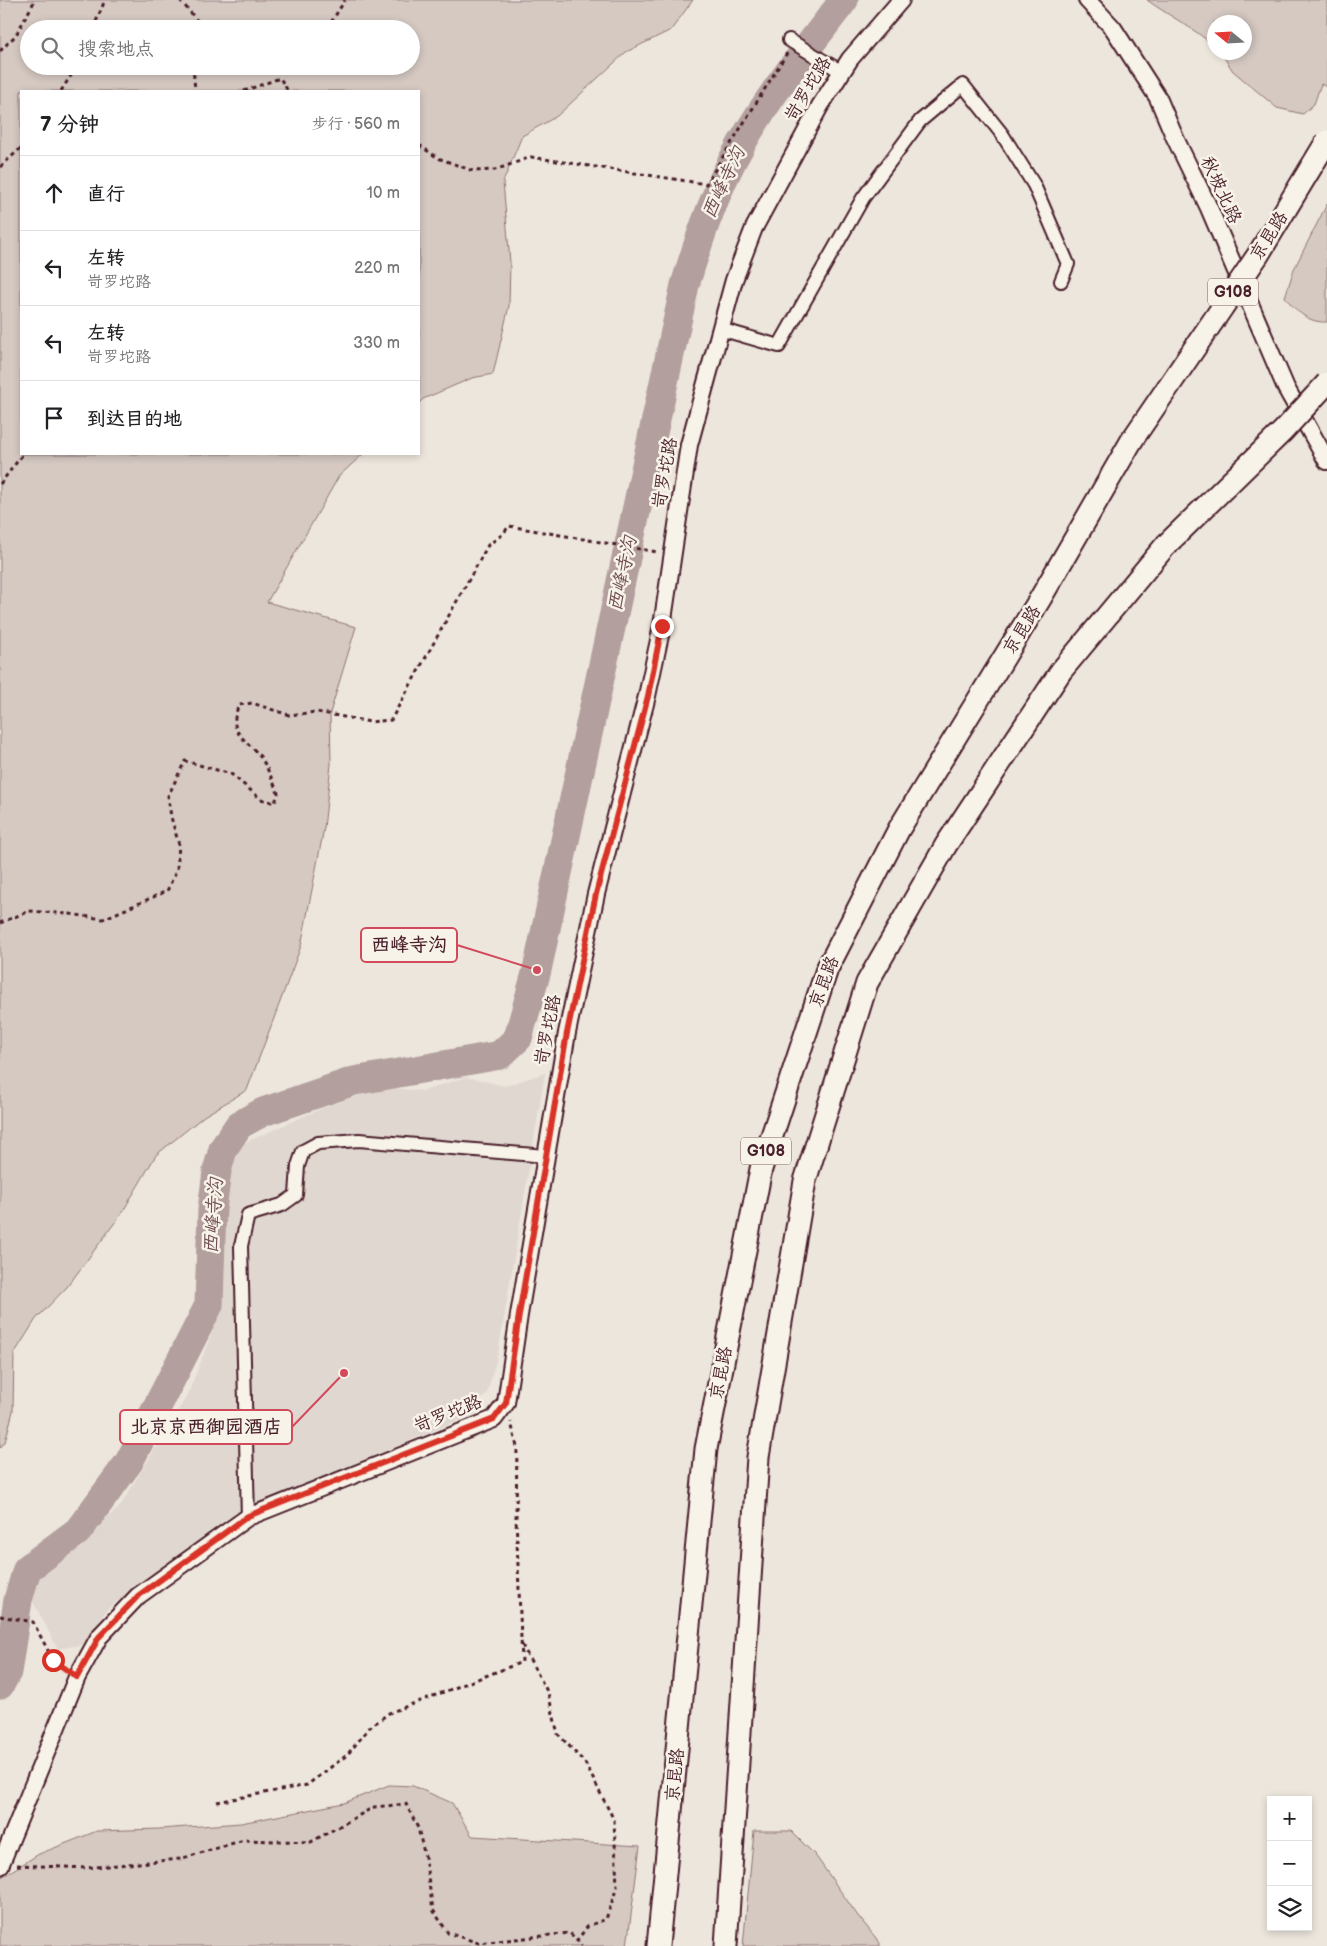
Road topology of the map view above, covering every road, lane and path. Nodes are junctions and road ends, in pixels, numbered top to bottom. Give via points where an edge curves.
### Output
1 (35, 0) edge
2 (105, 0) edge
3 (180, 0) edge
4 (345, 0) edge
5 (901, 0) edge
6 (1087, 0) edge
7 (24, 20) edge
8 (97, 20) edge
9 (197, 20) edge
10 (333, 20) edge
11 (20, 28) edge
12 (792, 42) joint
13 (0, 51) edge
14 (842, 72) junction
15 (71, 75) edge
16 (194, 75) edge
17 (62, 90) edge
18 (195, 90) edge
19 (247, 90) edge
20 (287, 90) edge
21 (1327, 141) edge
22 (420, 146) edge
23 (20, 149) edge
24 (0, 168) edge
25 (1061, 281) dead end
26 (720, 330) junction
27 (1327, 383) edge
28 (22, 455) edge
29 (1327, 461) edge
30 (0, 484) edge
31 (655, 552) dead end
32 (0, 923) edge
33 (546, 1156) junction
34 (506, 1403) junction
35 (248, 1516) junction
36 (0, 1616) edge
37 (521, 1644) junction
38 (77, 1677) junction
39 (217, 1802) dead end
40 (1, 1865) edge
41 (577, 1940) junction
42 (582, 1946) edge
43 (658, 1946) edge
44 (726, 1946) edge

1 - 7 path
2 - 8 path
3 - 9 path
4 - 10 path
5 - 14 street, 岢罗坨路
6 - 29 street, 秋坡北路 via 1113,28 1158,98 1286,388
11 - 13 path
12 - 14 street
12 - 22 path via 706,184 531,157 495,170 473,170 438,158
14 - 26 street, 岢罗坨路 via 754,228 734,280
15 - 17 path
16 - 18 path
19 - 20 path via 280,78
21 - 43 highway, 京昆路 / G108, bridge via 1258,255 1132,440 1040,599 899,829 827,969 760,1169 706,1449
23 - 24 path
25 - 26 street via 1068,264 1034,185 1002,134 963,85 920,121 863,198 779,346
26 - 33 street, 岢罗坨路 via 689,445 662,626 648,696 596,894
27 - 44 highway, G108, bridge via 1284,431 1166,544 1061,671 946,845 867,983 805,1181 758,1457
28 - 30 path
31 - 32 path via 509,526 488,545 391,720 370,722 317,712 289,715 252,703 238,704 234,715 235,731 262,759 278,793 275,804 261,799 231,774 185,761 168,796 179,845 177,869 168,891 103,919 29,911
33 - 34 street, 岢罗坨路
33 - 35 street via 359,1140 318,1143 303,1151 298,1166 296,1195 282,1205 248,1215 241,1246
34 - 35 street, 岢罗坨路 via 494,1419
34 - 37 path via 517,1447
35 - 38 street, 岢罗坨路 via 138,1596 99,1637
36 - 38 path via 33,1622 53,1660
37 - 39 path via 522,1662 389,1713 370,1727 347,1756 307,1785
37 - 41 path via 548,1693 558,1734 585,1763 614,1820 617,1887 606,1919 588,1926
38 - 40 street, 岢罗坨路
40 - 41 path via 86,1868 180,1860 244,1840 311,1842 374,1807 406,1804 418,1828 432,1910 448,1933 479,1944 570,1933
41 - 42 path

